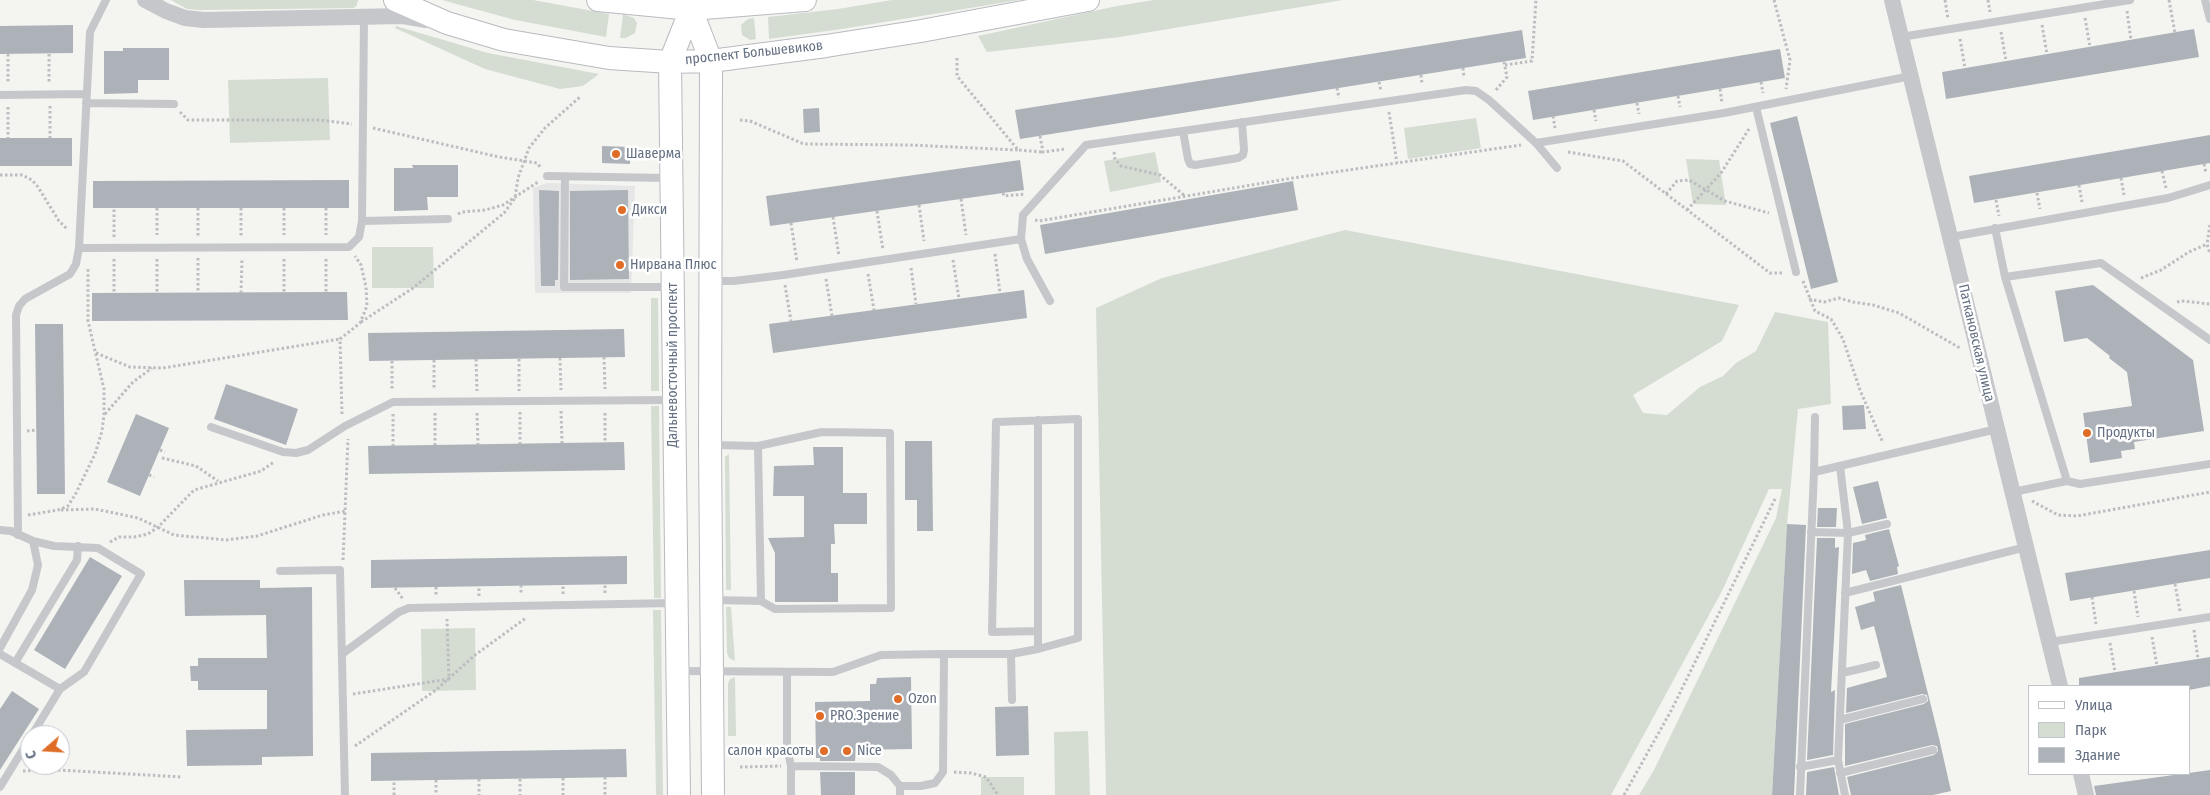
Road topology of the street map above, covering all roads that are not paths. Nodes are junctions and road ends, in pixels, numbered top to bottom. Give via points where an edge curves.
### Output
1 (106, 0) edge
2 (145, 0) edge
3 (395, 0) edge
4 (598, 0) edge
5 (805, 0) edge
6 (1088, 0) edge
7 (1892, 0) edge
8 (2127, 0) edge
9 (2205, 0) edge
10 (690, 8) junction
11 (364, 18) junction
12 (2210, 19) edge
13 (447, 23) junction
14 (1901, 37) junction
15 (711, 61) junction
16 (670, 62) junction
17 (1911, 76) junction
18 (86, 94) junction
19 (0, 95) edge
20 (86, 103) junction
21 (174, 104) dead end
22 (1757, 111) junction
23 (1242, 122) junction
24 (1183, 131) junction
25 (1536, 143) junction
26 (1556, 168) dead end
27 (547, 176) road end
28 (565, 177) junction
29 (671, 178) junction
30 (2210, 185) edge
31 (448, 219) road end
32 (362, 221) junction
33 (1998, 227) junction
34 (1951, 237) junction
35 (1021, 239) junction
36 (79, 248) junction
37 (1796, 272) road end
38 (2005, 277) junction
39 (711, 281) junction
40 (672, 287) junction
41 (1050, 301) dead end
42 (2210, 340) edge
43 (674, 400) junction
44 (1815, 417) dead end
45 (1038, 420) junction
46 (211, 427) dead end
47 (1997, 429) junction
48 (710, 445) junction
49 (758, 446) junction
50 (2210, 464) edge
51 (1840, 466) junction
52 (1814, 472) junction
53 (2067, 481) junction
54 (2020, 495) junction
55 (1887, 524) dead end
56 (0, 530) edge
57 (1812, 532) junction
58 (1848, 533) junction
59 (18, 534) junction
60 (33, 541) junction
61 (78, 546) junction
62 (2026, 547) junction
63 (280, 571) dead end
64 (1846, 593) junction
65 (712, 600) junction
66 (761, 601) junction
67 (676, 604) junction
68 (2210, 616) edge
69 (1038, 631) junction
70 (2050, 642) junction
71 (0, 648) edge
72 (1038, 649) junction
73 (0, 654) edge
74 (342, 654) junction
75 (944, 654) junction
76 (1011, 654) junction
77 (15, 663) junction
78 (1876, 665) dead end
79 (677, 671) junction
80 (712, 671) junction
81 (787, 672) junction
82 (1842, 674) junction
83 (2060, 685) edge
84 (60, 689) junction
85 (1923, 698) dead end
86 (1012, 700) dead end
87 (1840, 720) junction
88 (38, 725) edge
89 (1933, 750) dead end
90 (20, 754) edge
91 (1838, 760) junction
92 (791, 766) junction
93 (1800, 767) junction
94 (1840, 773) junction
95 (2081, 775) edge
96 (900, 786) junction
97 (0, 787) edge
98 (345, 795) edge
99 (679, 795) edge
100 (713, 795) edge
101 (791, 795) edge
102 (900, 795) edge
103 (1800, 795) edge
104 (1845, 795) edge
105 (2086, 795) edge

1 - 18 lane via 90,32
2 - 11 street via 185,18 204,20
3 - 13 street, проспект Большевиков
4 - 10 street
5 - 10 street
6 - 15 street, проспект Большевиков via 921,31
7 - 14 street, Паткановская улица
8 - 14 lane
9 - 12 lane
10 - 15 street
10 - 16 street, Дальневосточный проспект
11 - 13 street via 403,16
11 - 32 lane
13 - 16 street, проспект Большевиков via 504,40 609,58
14 - 17 street, Паткановская улица
15 - 16 street, проспект Большевиков
15 - 39 street
16 - 29 street, Дальневосточный проспект
17 - 22 lane via 1784,102
17 - 34 street, Паткановская улица
18 - 19 lane
18 - 20 lane
20 - 21 lane
20 - 36 lane
22 - 25 lane
22 - 37 lane
23 - 24 lane
23 - 24 lane via 1243,155 1195,165 1188,160
23 - 25 lane via 1466,90 1488,100
24 - 35 lane via 1086,145 1023,215
25 - 26 lane
27 - 28 lane
28 - 29 lane
28 - 40 lane via 564,287
29 - 40 street, Дальневосточный проспект
30 - 33 lane via 2168,198
31 - 32 lane
32 - 36 lane via 359,237 349,246
33 - 34 lane
33 - 38 lane
34 - 47 street, Паткановская улица
35 - 39 lane via 783,275
35 - 41 lane via 1028,260
36 - 59 lane via 70,274 26,299 16,315
38 - 42 lane via 2101,263
38 - 53 lane
39 - 48 street
40 - 43 street, Дальневосточный проспект
43 - 46 lane via 392,402 308,450 296,453 283,452
43 - 67 street, Дальневосточный проспект
44 - 52 lane
45 - 69 lane
45 - 69 lane via 996,422 992,632
45 - 72 lane via 1078,419 1078,638
47 - 51 lane
47 - 54 street, Паткановская улица
48 - 49 lane
48 - 65 street
49 - 66 lane
49 - 66 lane via 822,432 890,433 890,608 775,609
50 - 53 lane via 2080,484
51 - 52 lane
51 - 58 lane
52 - 57 lane
53 - 54 lane
54 - 62 street, Паткановская улица
55 - 58 lane
56 - 59 lane
57 - 58 lane
57 - 93 lane
58 - 64 lane
59 - 60 lane
60 - 61 lane via 54,546
60 - 71 lane via 38,565 32,590
61 - 77 lane via 78,560
61 - 84 lane via 98,548 141,574 84,672
62 - 64 lane
62 - 70 street, Паткановская улица
63 - 74 lane via 340,570
64 - 82 lane
65 - 66 lane
65 - 80 street
67 - 74 lane via 409,608
67 - 79 street, Дальневосточный проспект
68 - 70 lane
69 - 72 lane
70 - 83 street, Паткановская улица
72 - 76 lane
73 - 77 lane
74 - 98 lane
75 - 76 lane
75 - 81 lane via 881,655 833,672
75 - 96 lane via 943,772 935,783
76 - 86 lane
77 - 84 lane
78 - 82 lane
79 - 80 lane
79 - 99 street, Дальневосточный проспект
80 - 81 lane
80 - 100 street
81 - 92 lane via 787,748
82 - 87 lane
84 - 88 lane
85 - 87 lane
87 - 91 lane
89 - 94 lane
90 - 97 lane
91 - 93 lane
91 - 94 lane
92 - 96 lane via 878,767
92 - 101 lane
93 - 103 lane
94 - 104 lane
95 - 105 street
96 - 102 lane

